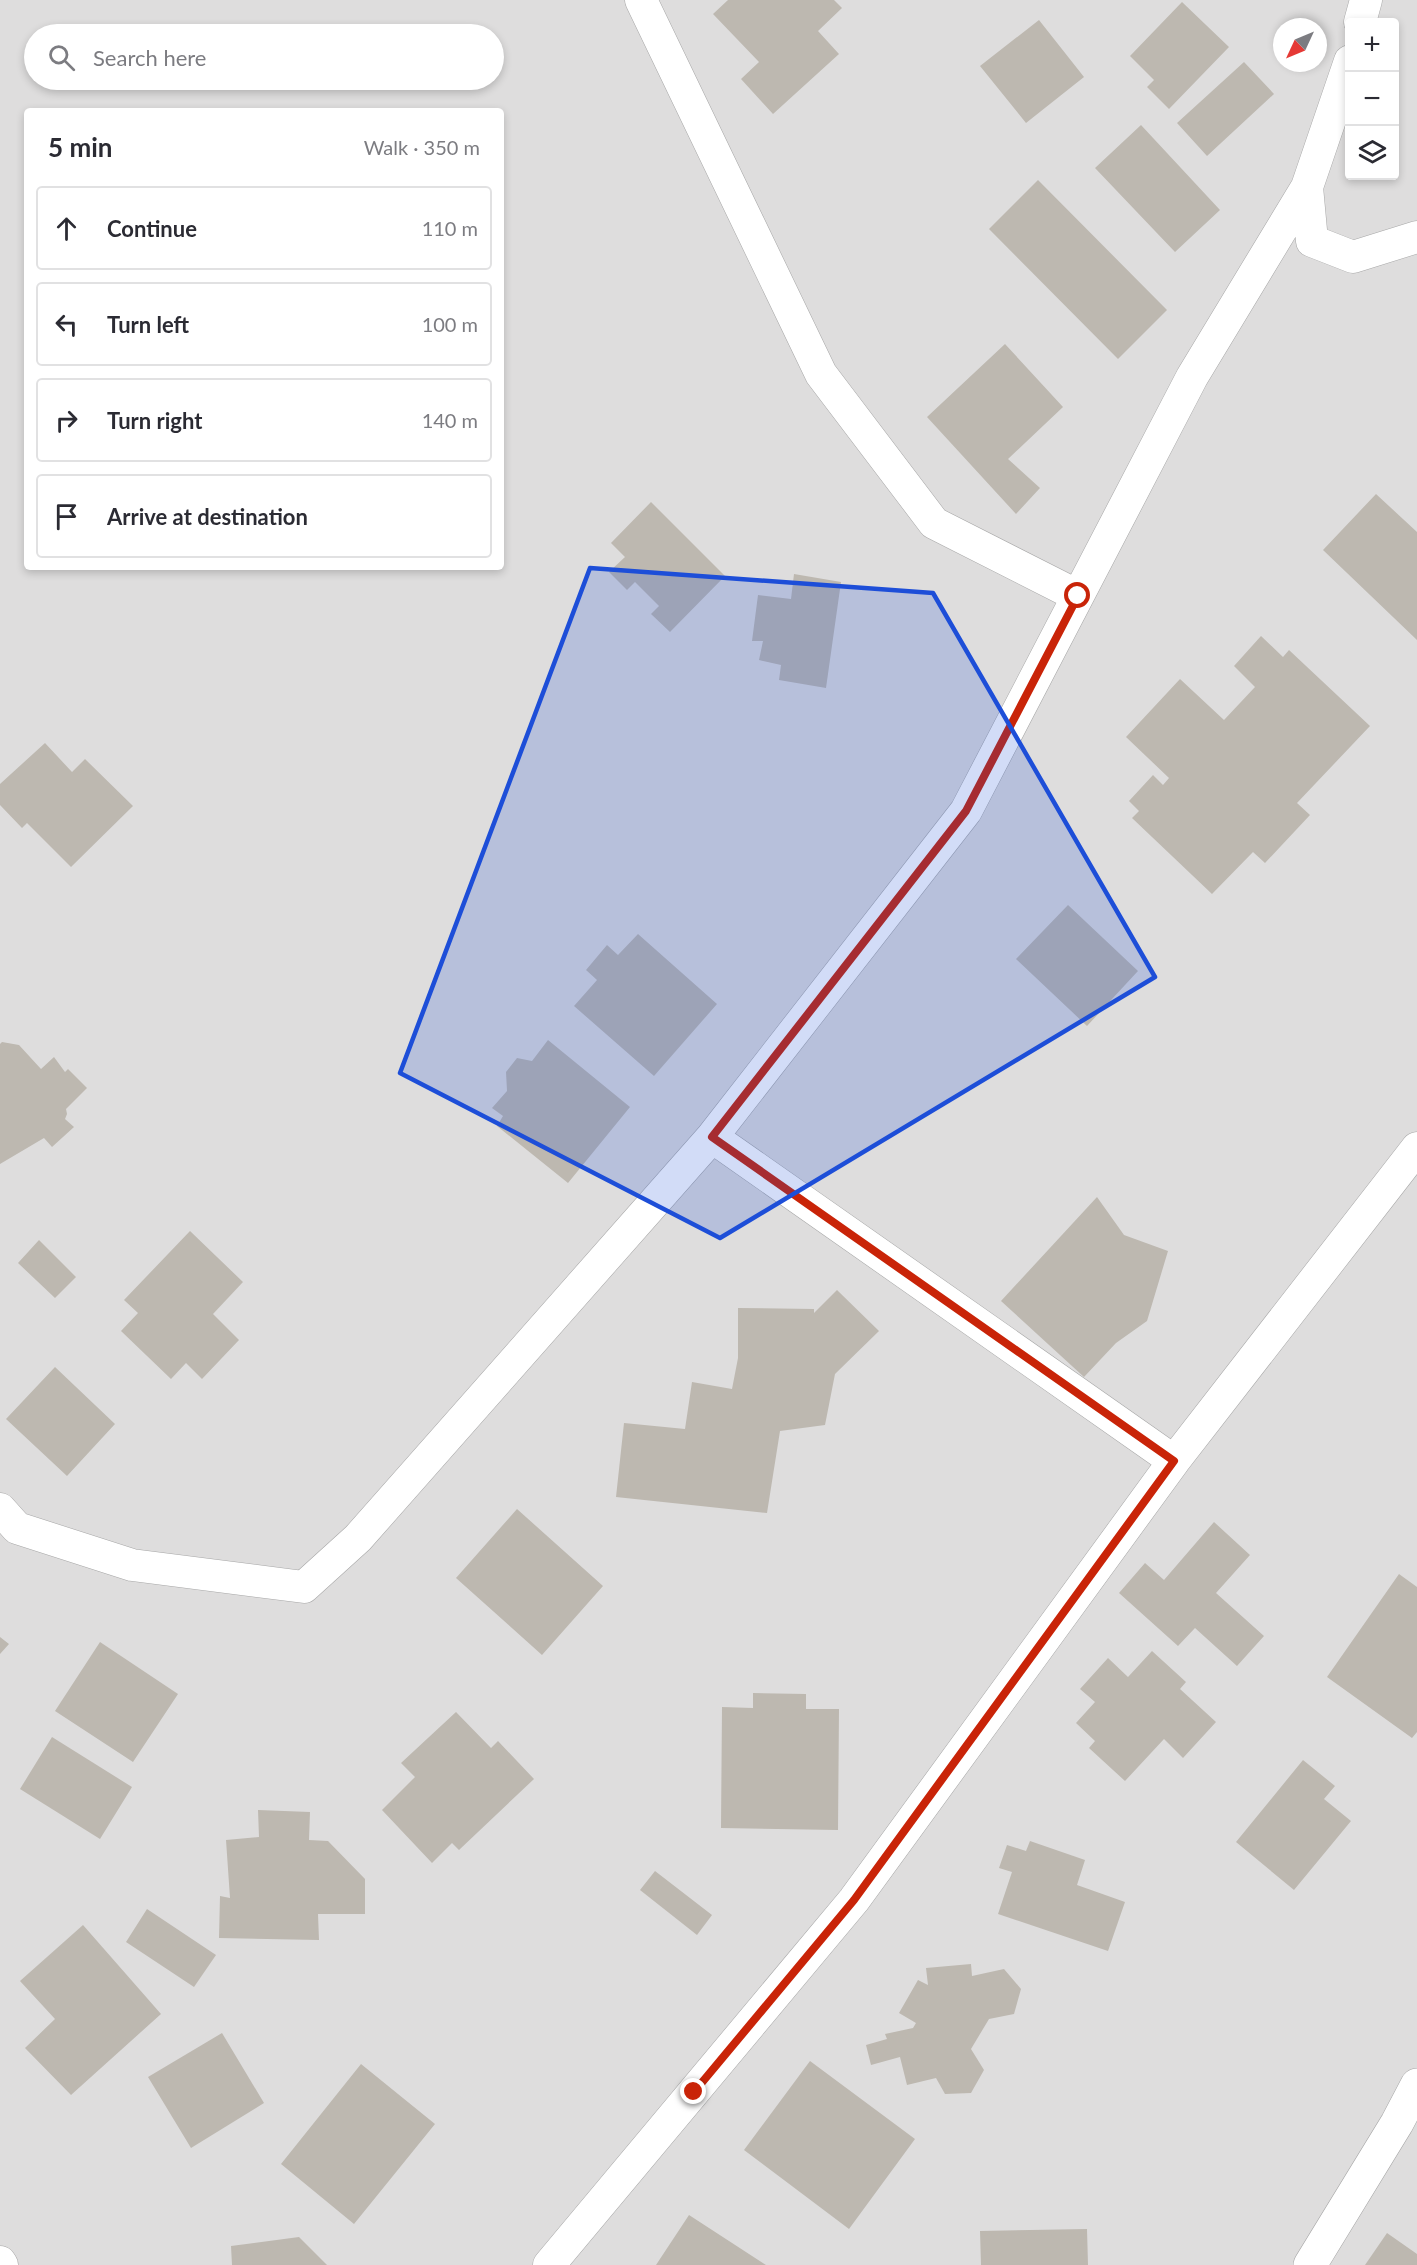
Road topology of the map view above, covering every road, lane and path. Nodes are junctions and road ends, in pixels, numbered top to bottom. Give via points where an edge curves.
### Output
1 (641, 0) edge
2 (1366, 0) edge
3 (1361, 18) edge
4 (1346, 72) edge
5 (1307, 187) junction
6 (1417, 237) edge
7 (1078, 596) junction
8 (712, 1137) junction
9 (1417, 1148) edge
10 (1174, 1461) junction
11 (0, 1509) edge
12 (1417, 2085) edge
13 (549, 2265) edge
14 (1310, 2265) edge

1 - 7 street via 821,374 934,523
2 - 3 street
4 - 5 street
5 - 6 street via 1312,241 1353,257
5 - 7 street via 1192,377
7 - 8 street via 966,811
8 - 10 street
8 - 11 street via 357,1538 304,1587 132,1565 17,1528
9 - 10 street
10 - 13 street via 854,1900
12 - 14 street

